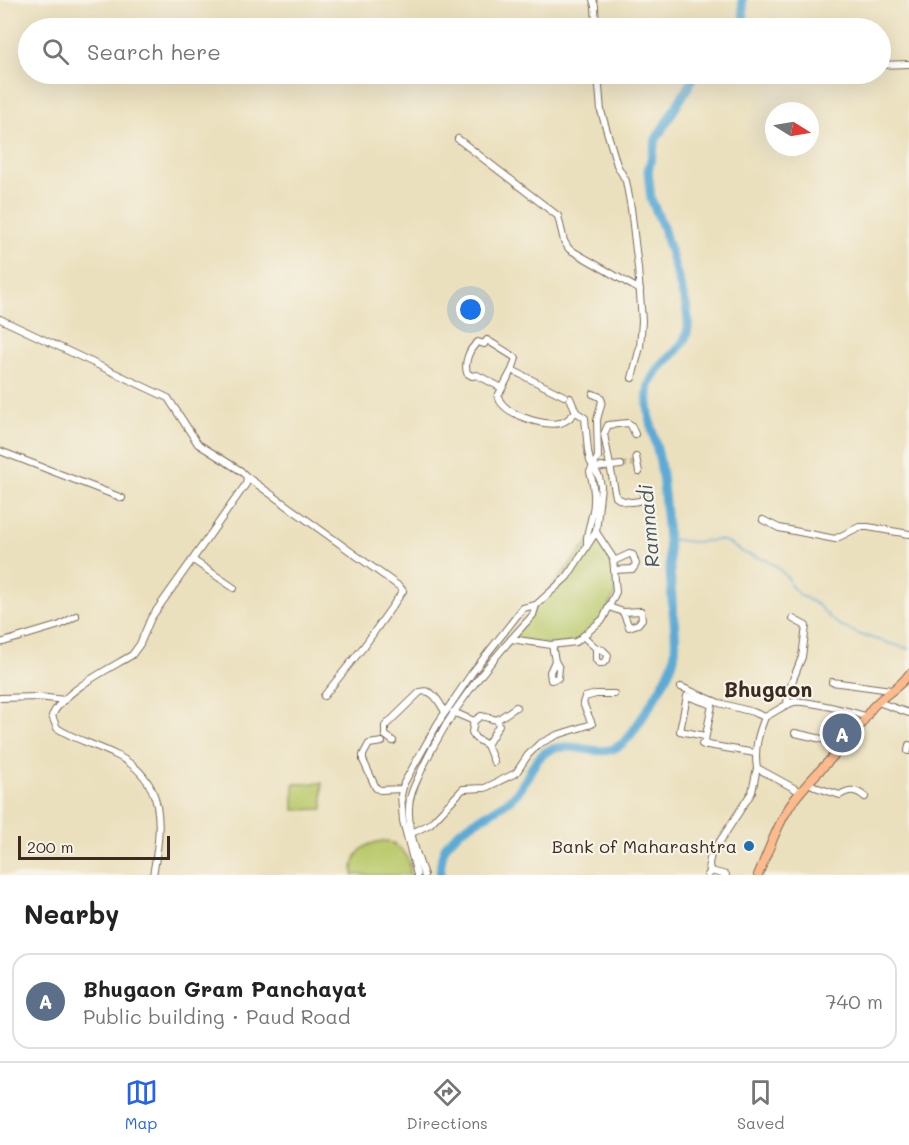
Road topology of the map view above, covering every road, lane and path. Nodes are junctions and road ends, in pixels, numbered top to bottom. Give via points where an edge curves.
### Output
1 (593, 0) edge
2 (596, 18) edge
3 (909, 64) edge
4 (891, 65) edge
5 (599, 84) edge
6 (458, 139) dead end
7 (640, 290) junction
8 (0, 319) edge
9 (512, 370) junction
10 (632, 378) dead end
11 (502, 388) junction
12 (593, 394) dead end
13 (576, 412) junction
14 (635, 434) dead end
15 (0, 451) edge
16 (636, 457) dead end
17 (621, 465) tunnel mouth
18 (594, 466) junction
19 (609, 466) junction
20 (639, 472) dead end
21 (247, 477) junction
22 (643, 492) dead end
23 (122, 498) dead end
24 (763, 520) dead end
25 (596, 532) junction
26 (909, 534) edge
27 (587, 544) junction
28 (193, 560) junction
29 (614, 561) junction
30 (614, 570) junction
31 (234, 588) dead end
32 (536, 605) junction
33 (609, 607) junction
34 (623, 612) dead end
35 (76, 616) dead end
36 (793, 619) dead end
37 (583, 636) junction
38 (511, 639) junction
39 (0, 643) edge
40 (552, 645) junction
41 (596, 648) dead end
42 (555, 661) dead end
43 (909, 674) edge
44 (832, 682) dead end
45 (681, 687) dead end
46 (891, 690) junction
47 (614, 694) dead end
48 (324, 696) dead end
49 (0, 698) edge
50 (65, 700) junction
51 (878, 702) junction
52 (787, 705) junction
53 (516, 707) dead end
54 (446, 712) junction
55 (453, 712) junction
56 (909, 713) edge
57 (765, 717) junction
58 (867, 717) junction
59 (497, 720) junction
60 (474, 721) junction
61 (795, 733) dead end
62 (705, 736) junction
63 (393, 741) dead end
64 (382, 742) dead end
65 (844, 744) junction
66 (487, 745) junction
67 (755, 753) junction
68 (494, 762) dead end
69 (757, 768) junction
70 (809, 783) junction
71 (402, 789) junction
72 (801, 792) junction
73 (865, 797) dead end
74 (405, 808) junction
75 (412, 833) junction
76 (709, 874) edge
77 (153, 875) edge
78 (417, 875) edge
79 (424, 875) edge
80 (726, 875) edge
81 (758, 875) edge

1 - 2 street
3 - 4 street
5 - 7 street via 601,111 617,165 626,181
6 - 7 street via 558,216 569,249
7 - 10 street via 641,336
8 - 21 street via 168,398 198,444
9 - 11 street
9 - 11 street via 516,358 513,355 487,340 473,346 467,373
9 - 13 street via 567,397
11 - 13 street via 500,402 528,420 559,423
12 - 18 street via 602,401
13 - 18 street via 585,418 588,451
14 - 19 street via 628,423 608,425 604,434
15 - 23 street
16 - 20 street
17 - 19 street
18 - 19 street
18 - 25 street via 601,486
18 - 27 street via 590,472 594,499
19 - 22 street via 616,497 638,502 643,500
21 - 28 street
21 - 48 street via 403,591
24 - 26 street via 779,528 835,539 859,527
25 - 27 street
25 - 29 street
27 - 32 street via 567,577
28 - 31 street
28 - 50 street via 151,618 132,655 95,676
29 - 30 street
29 - 30 street via 633,555 636,564 633,569
30 - 33 street via 616,592
32 - 38 street
32 - 54 street via 523,608
33 - 34 street
33 - 37 street via 603,619
35 - 39 street via 60,625
36 - 52 street via 806,626 802,657
37 - 40 street via 576,642
37 - 41 street
38 - 40 street
38 - 55 street
40 - 42 street
43 - 46 main road
44 - 46 street
45 - 57 street
46 - 51 main road
47 - 75 street via 585,697 583,703 592,724 538,744 516,773 485,788 464,789 430,824
49 - 50 street
50 - 77 street via 52,716 57,728 118,756 147,778 153,789 158,842
51 - 56 street
51 - 58 main road
52 - 57 street
52 - 58 street via 797,701
53 - 59 street
54 - 63 street via 432,693 420,692 385,726 385,735
54 - 71 street
55 - 60 street
55 - 74 street
57 - 67 street
58 - 65 main road
59 - 60 street via 481,716
59 - 66 street via 499,725
60 - 66 street via 475,738
61 - 65 street
62 - 62 street via 712,705 687,696 680,731
62 - 67 street via 702,744
64 - 71 street via 369,744 363,760 376,788
65 - 70 main road
66 - 68 street
67 - 69 street
69 - 72 street
69 - 76 street via 752,792 711,855
70 - 72 main road
70 - 73 street via 840,795 858,791
71 - 74 street
72 - 81 main road via 787,811
74 - 75 street
74 - 78 street
75 - 79 street via 414,852
76 - 80 street

